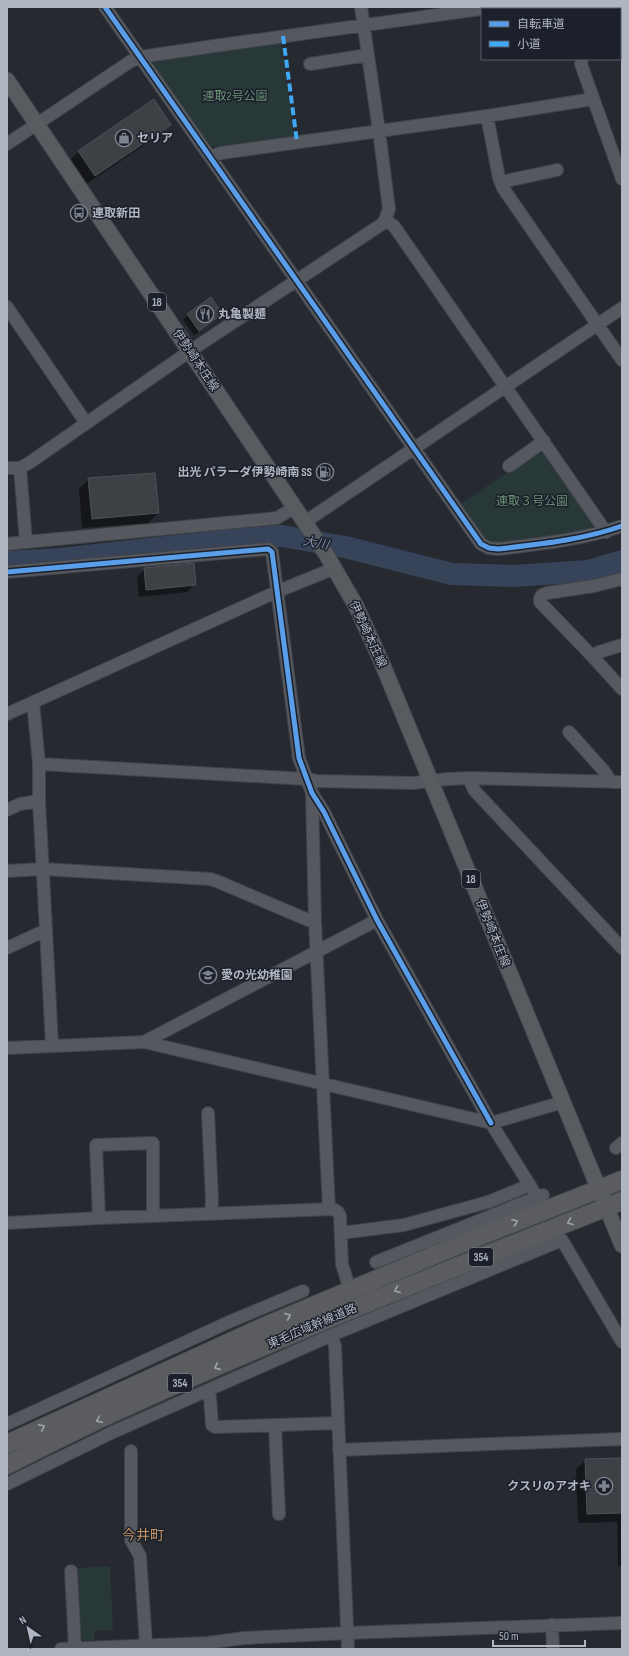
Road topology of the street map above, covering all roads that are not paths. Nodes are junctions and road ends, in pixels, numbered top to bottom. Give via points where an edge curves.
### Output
1 (105, 7) edge
2 (361, 7) edge
3 (481, 9) edge
4 (364, 25) junction
5 (368, 55) junction
6 (140, 58) junction
7 (582, 62) edge
8 (310, 64) dead end
9 (7, 80) edge
10 (593, 99) junction
11 (487, 116) junction
12 (37, 124) junction
13 (379, 131) junction
14 (7, 144) edge
15 (210, 157) junction
16 (557, 170) dead end
17 (622, 179) edge
18 (501, 182) junction
19 (385, 220) junction
20 (297, 280) junction
21 (7, 307) edge
22 (622, 308) edge
23 (598, 324) junction
24 (190, 351) junction
25 (622, 360) edge
26 (506, 386) junction
27 (86, 423) junction
28 (544, 442) junction
29 (414, 448) junction
30 (509, 466) dead end
31 (7, 468) edge
32 (20, 468) junction
33 (295, 507) junction
34 (306, 524) junction
35 (622, 526) edge
36 (606, 532) junction
37 (26, 542) junction
38 (7, 544) edge
39 (335, 568) junction
40 (7, 572) edge
41 (622, 579) edge
42 (276, 592) junction
43 (622, 645) edge
44 (593, 657) junction
45 (622, 689) edge
46 (33, 702) junction
47 (7, 714) edge
48 (569, 732) dead end
49 (39, 764) junction
50 (469, 778) junction
51 (307, 779) junction
52 (431, 781) junction
53 (617, 782) edge
54 (312, 793) junction
55 (39, 801) junction
56 (7, 810) edge
57 (43, 869) junction
58 (7, 871) edge
59 (377, 920) junction
60 (315, 922) junction
61 (46, 930) junction
62 (7, 948) edge
63 (622, 948) edge
64 (316, 952) junction
65 (144, 1042) junction
66 (52, 1045) junction
67 (7, 1048) edge
68 (322, 1082) junction
69 (563, 1102) junction
70 (208, 1113) dead end
71 (491, 1123) junction
72 (622, 1180) edge
73 (530, 1185) junction
74 (599, 1189) junction
75 (614, 1204) edge
76 (329, 1209) junction
77 (496, 1213) junction
78 (211, 1214) junction
79 (153, 1216) junction
80 (98, 1218) junction
81 (7, 1223) edge
82 (341, 1233) junction
83 (480, 1236) junction
84 (415, 1245) junction
85 (622, 1245) edge
86 (448, 1249) junction
87 (503, 1257) junction
88 (376, 1262) dead end
89 (434, 1275) junction
90 (349, 1290) junction
91 (303, 1291) dead end
92 (409, 1304) junction
93 (356, 1308) junction
94 (229, 1322) junction
95 (264, 1326) junction
96 (332, 1335) junction
97 (622, 1342) edge
98 (255, 1350) junction
99 (229, 1381) junction
100 (208, 1390) junction
101 (338, 1422) junction
102 (7, 1424) edge
103 (275, 1426) junction
104 (622, 1439) edge
105 (7, 1444) edge
106 (339, 1450) junction
107 (131, 1451) dead end
108 (7, 1465) edge
109 (41, 1467) junction
110 (7, 1468) edge
111 (7, 1484) edge
112 (279, 1514) dead end
113 (71, 1571) dead end
114 (622, 1623) edge
115 (552, 1626) junction
116 (348, 1633) junction
117 (146, 1645) junction
118 (207, 1646) edge
119 (61, 1649) edge
120 (75, 1649) edge
121 (348, 1649) edge
122 (553, 1649) edge

1 - 6 street
2 - 4 street
3 - 4 street
4 - 5 street
4 - 6 street
5 - 8 street
5 - 13 street
6 - 12 street via 131,61
6 - 15 street
7 - 10 street
9 - 12 main road, 伊勢崎本庄線 / 18
10 - 11 street
10 - 17 street
11 - 13 street
11 - 18 street
12 - 14 street
12 - 24 main road, 伊勢崎本庄線 / 18
13 - 15 street via 221,153
13 - 19 street via 389,209
15 - 20 street
16 - 18 street
18 - 23 street
19 - 20 street
19 - 26 street via 394,226
20 - 24 street
20 - 29 street
21 - 27 street
22 - 23 street
23 - 25 street
23 - 26 street
24 - 27 street
24 - 33 main road, 伊勢崎本庄線 / 18
26 - 28 street
26 - 29 street
27 - 32 street
28 - 30 street
28 - 36 street
29 - 34 street
29 - 36 street via 481,544 489,548 560,541
31 - 32 street
32 - 37 street
33 - 34 main road, 伊勢崎本庄線 / 18
33 - 37 street via 277,518
34 - 39 main road, 伊勢崎本庄線 / 18
35 - 36 street
37 - 38 street
39 - 42 street
39 - 52 main road, 伊勢崎本庄線 / 18 via 369,631
40 - 42 street via 268,549 272,552
41 - 44 street via 547,593 540,599 540,602
42 - 46 street
42 - 51 street via 299,758
43 - 44 street via 599,652
44 - 45 street
46 - 47 street
46 - 49 street
48 - 53 street
49 - 51 street
49 - 55 street
50 - 52 street
50 - 53 street
50 - 63 street via 474,790
51 - 52 street via 413,783
51 - 54 street
52 - 69 main road, 伊勢崎本庄線 / 18
54 - 59 street via 324,812
54 - 60 street
55 - 56 street via 20,804
55 - 57 street
57 - 58 street
57 - 60 street via 210,880
57 - 61 street
59 - 64 street
59 - 71 street
60 - 64 street
61 - 62 street
61 - 66 street
64 - 65 street
64 - 68 street
65 - 66 street
65 - 68 street
66 - 67 street
68 - 71 street
68 - 76 street
69 - 71 street
69 - 74 main road, 伊勢崎本庄線 / 18
70 - 78 street
71 - 73 street
72 - 74 highway, 東毛広域幹線道路 / 354
73 - 77 street via 540,1196
73 - 82 street via 488,1202 404,1225
74 - 75 main road, 伊勢崎本庄線 / 18
83 -> 74 highway, 東毛広域幹線道路 / 354
75 - 85 main road, 伊勢崎本庄線 / 18
75 -> 87 highway, 東毛広域幹線道路 / 354
76 - 78 street
76 - 82 street via 338,1212
77 - 83 street via 494,1219 483,1227
77 - 84 street
78 - 79 street
79 - 80 street
79 - 80 street via 153,1143 96,1145
80 - 81 street
82 - 90 street via 342,1264
83 - 86 highway, 東毛広域幹線道路 / 354
84 - 86 street
84 - 88 street
86 - 90 highway, 東毛広域幹線道路 / 354
87 - 89 highway, 東毛広域幹線道路 / 354
87 - 92 street
87 - 97 street via 562,1240
89 - 92 street
89 -> 93 highway, 東毛広域幹線道路 / 354
90 - 93 street
95 -> 90 highway, 東毛広域幹線道路 / 354
91 - 94 street
92 - 96 street
93 - 98 highway, 東毛広域幹線道路 / 354
94 - 95 street
94 - 102 street
105 -> 95 highway, 東毛広域幹線道路 / 354
96 - 99 street
96 - 101 street
98 - 99 street via 248,1362
98 -> 108 highway, 東毛広域幹線道路 / 354 via 127,1406
99 - 100 street
100 - 103 street via 212,1425 215,1427
100 - 109 street
101 - 103 street
101 - 106 street
103 - 112 street
104 - 106 street
106 - 116 street
107 - 117 street via 131,1540 140,1556
109 - 110 street
109 - 111 street
113 - 120 street
114 - 115 street
115 - 116 street
115 - 122 street
116 - 118 street via 244,1638
116 - 121 street
117 - 118 street
117 - 120 street
119 - 120 street

